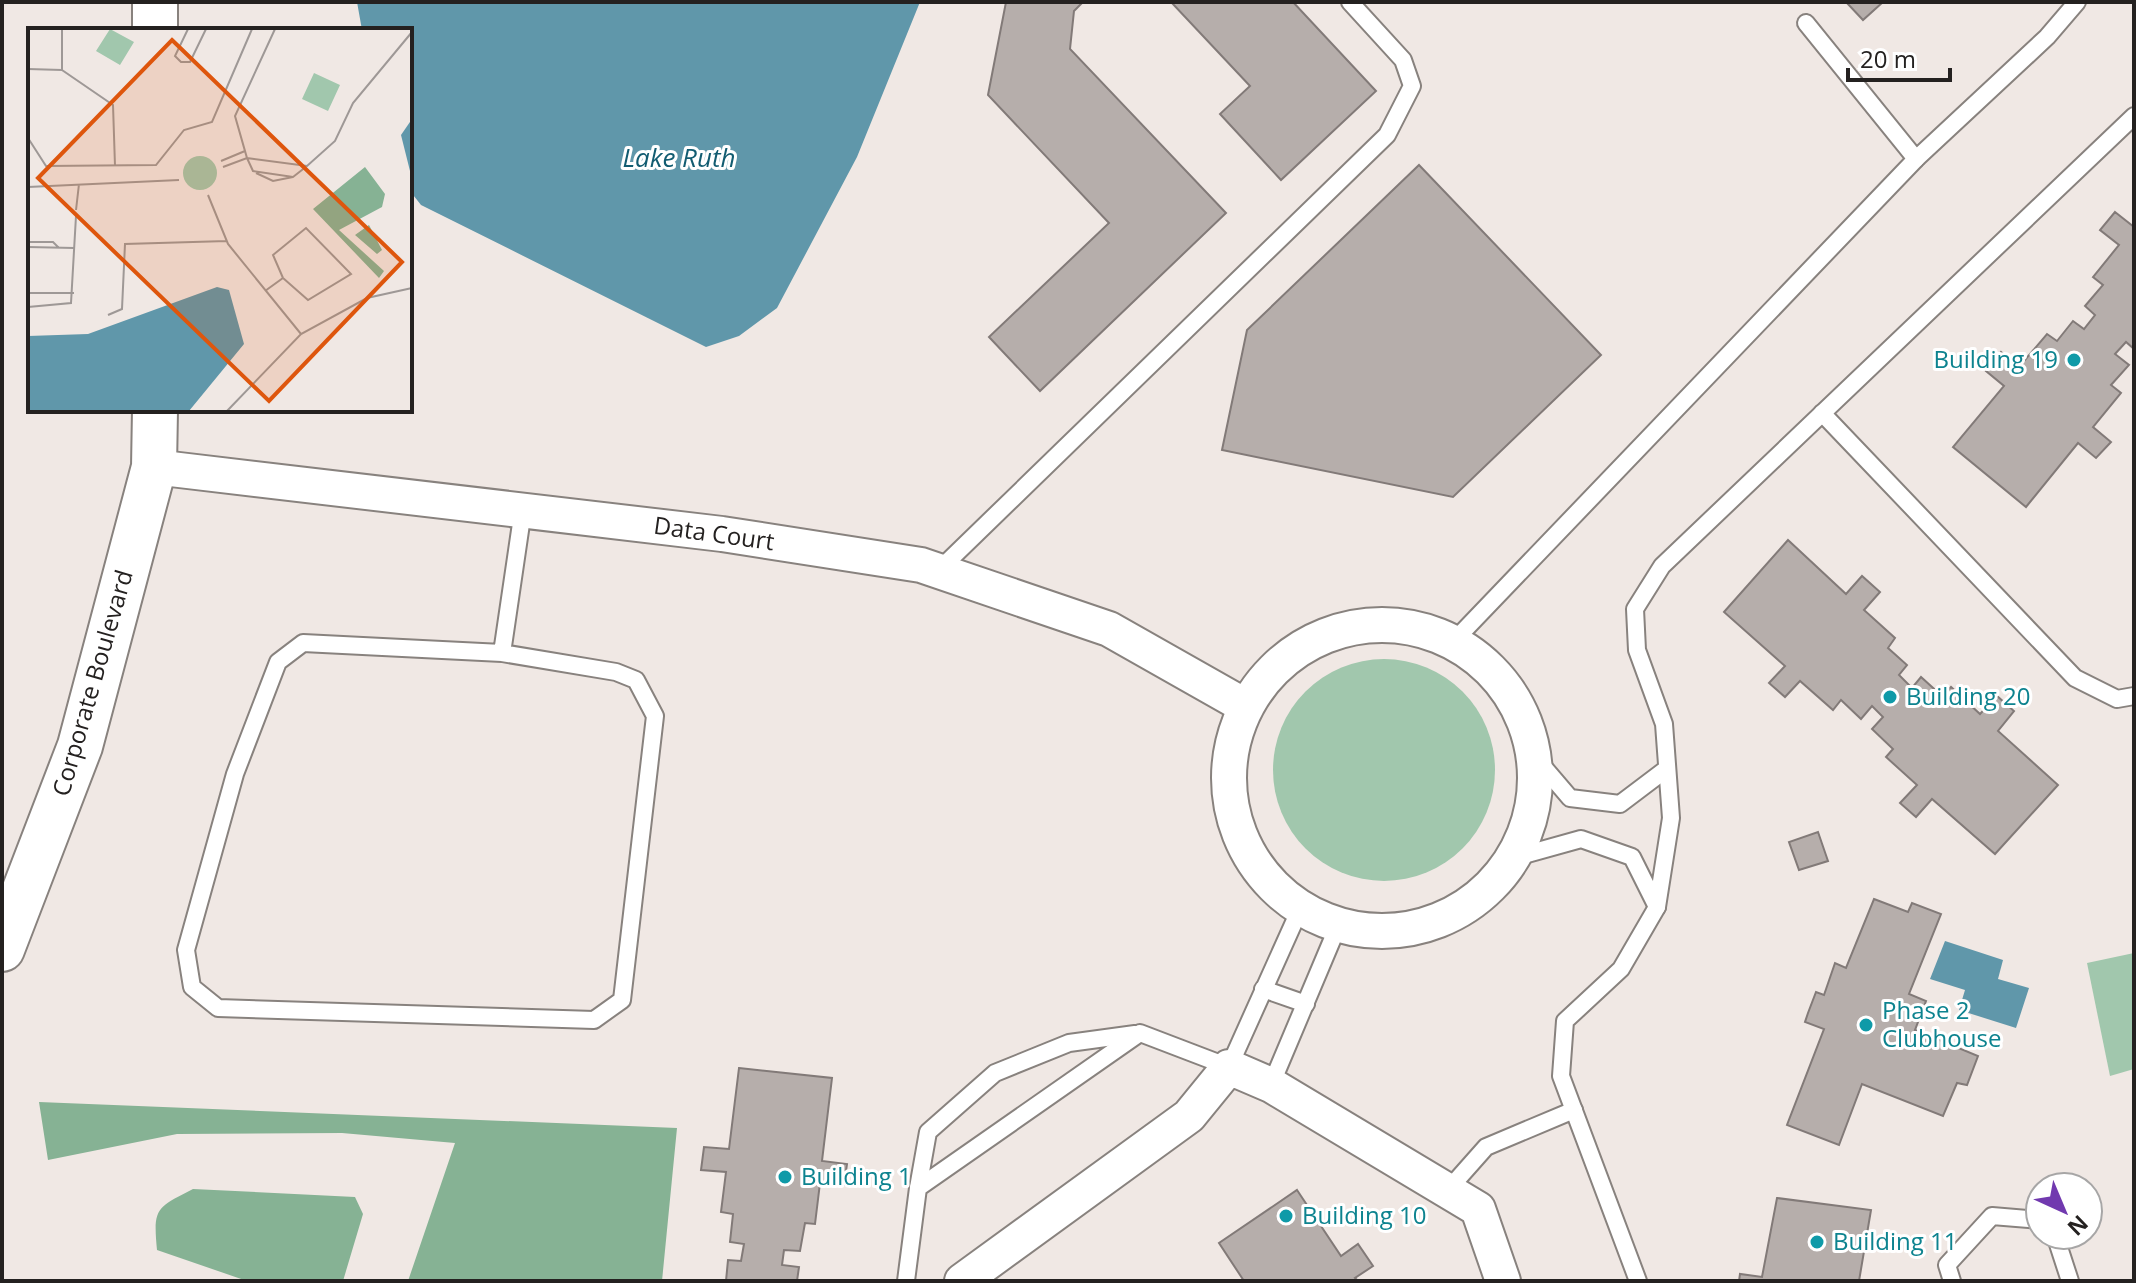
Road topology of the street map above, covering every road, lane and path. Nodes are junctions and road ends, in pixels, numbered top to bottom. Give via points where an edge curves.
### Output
1 (155, 2) edge
2 (1350, 2) edge
3 (2077, 2) edge
4 (1806, 23) dead end
5 (155, 28) edge
6 (2134, 116) edge
7 (1916, 159) junction
8 (155, 412) edge
9 (1822, 413) junction
10 (154, 467) junction
11 (523, 510) junction
12 (938, 571) junction
13 (1452, 643) junction
14 (502, 653) junction
15 (2134, 696) edge
16 (1245, 706) junction
17 (1535, 757) junction
18 (1665, 770) junction
19 (1513, 858) junction
20 (1657, 907) junction
21 (1300, 909) junction
22 (1338, 926) junction
23 (2, 949) edge
24 (1263, 989) junction
25 (1306, 1004) junction
26 (1140, 1033) junction
27 (1229, 1067) junction
28 (1271, 1085) junction
29 (1574, 1110) junction
30 (918, 1188) junction
31 (1447, 1191) junction
32 (2024, 1219) edge
33 (2060, 1251) edge
34 (906, 1281) edge
35 (962, 1281) edge
36 (1503, 1281) edge
37 (1638, 1281) edge
38 (1952, 1281) edge
39 (2070, 1281) edge

1 - 5 street
2 - 12 lane via 1403,60 1412,86 1387,135
3 - 7 lane via 2047,37
4 - 7 lane
6 - 9 lane
7 - 13 lane
8 - 10 street, Corporate Boulevard
9 - 15 lane via 2075,678 2117,699
9 - 18 lane via 1662,566 1635,609 1637,650 1664,724
10 - 11 street, Data Court
10 - 23 street, Corporate Boulevard via 80,746
11 - 12 street, Data Court via 722,534
11 - 14 lane
12 - 16 street, Data Court via 1109,629
13 - 16 street via 1421,629 1368,624 1317,639 1272,669
13 - 17 street via 1469,650 1507,687
14 - 14 lane via 303,643 278,662 235,774 186,950 192,987 218,1008 594,1020 622,1000 655,716 636,680
16 - 21 street via 1229,757 1231,811 1250,860
17 - 18 lane via 1570,798 1620,804
17 - 19 street via 1535,789
18 - 20 lane via 1671,818
19 - 20 lane via 1581,839 1632,857
19 - 22 street via 1488,889 1443,919 1391,932
20 - 29 lane via 1621,969 1565,1021 1561,1076
21 - 22 street
21 - 24 lane
22 - 25 lane
24 - 25 lane
24 - 27 lane
25 - 28 lane
26 - 27 lane
26 - 30 lane
26 - 30 lane via 1069,1043 995,1073 928,1132
27 - 28 street
27 - 35 street via 1189,1116
28 - 31 street
29 - 31 lane via 1486,1147
29 - 37 lane
30 - 34 lane
31 - 36 street via 1478,1209
32 - 38 lane via 1992,1216 1947,1265
33 - 39 lane

